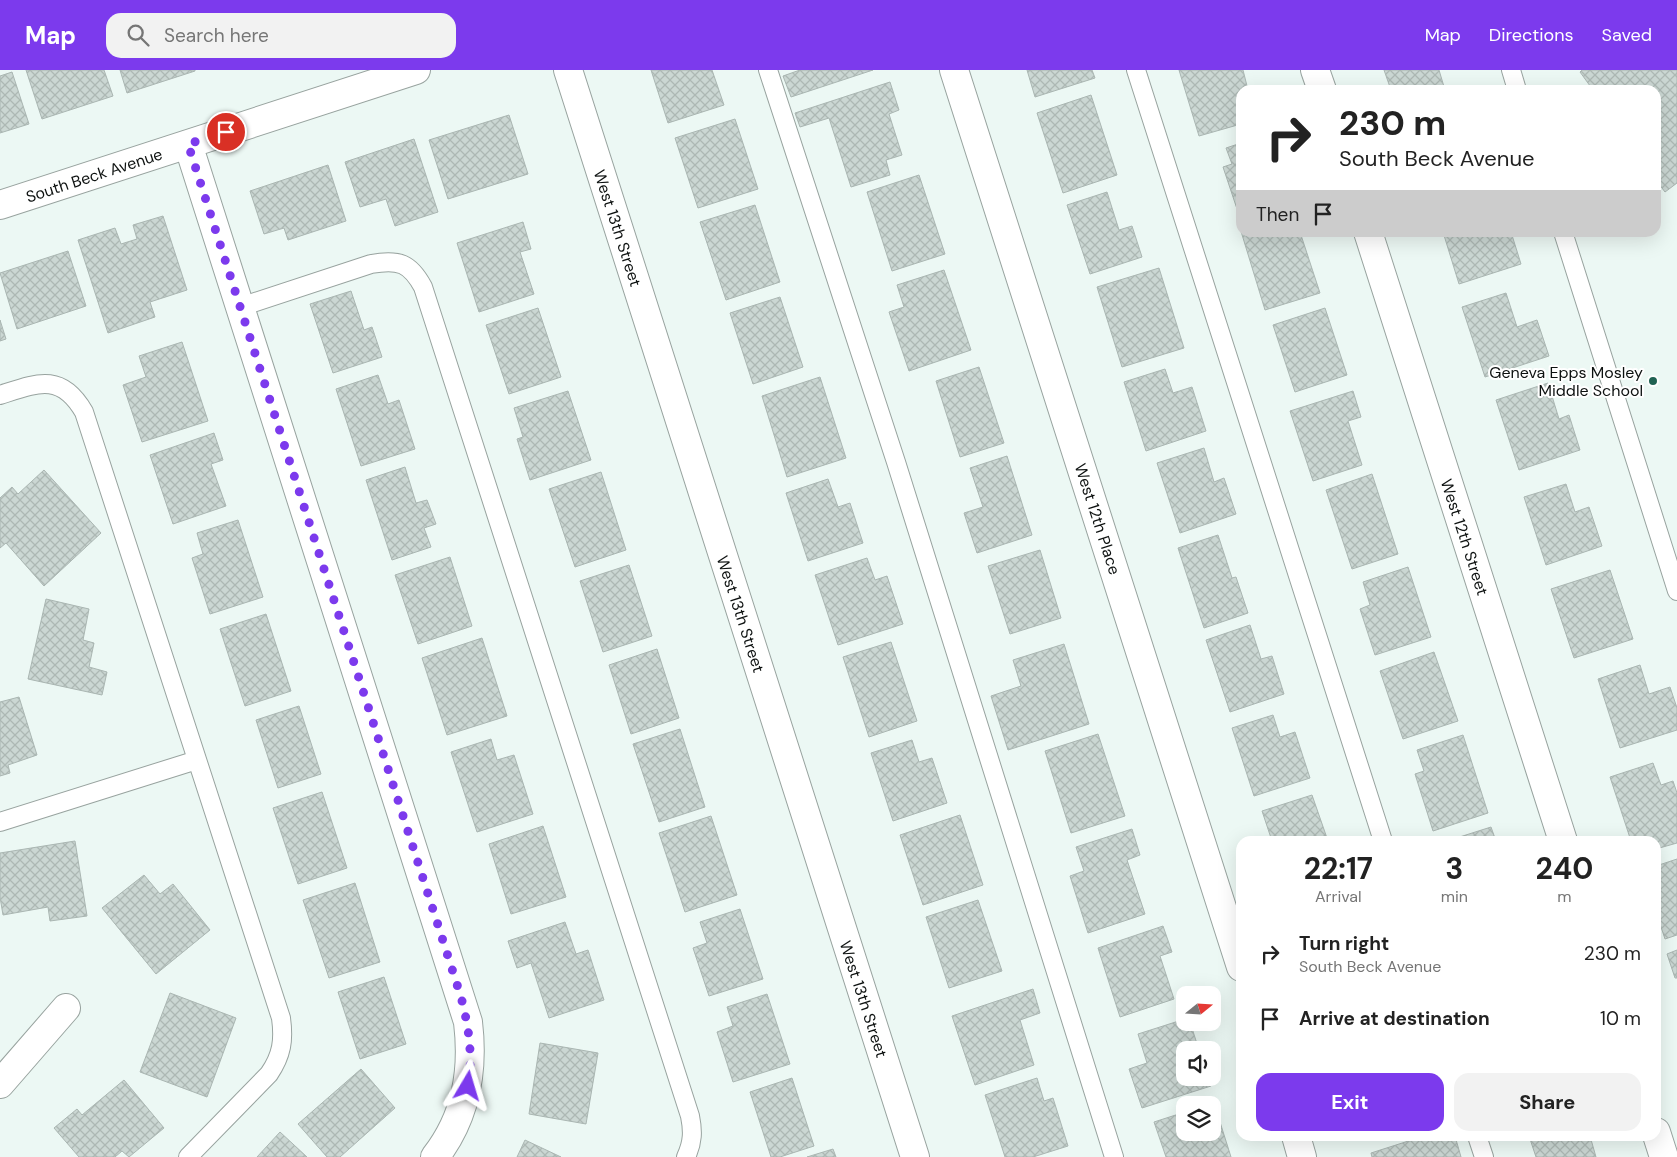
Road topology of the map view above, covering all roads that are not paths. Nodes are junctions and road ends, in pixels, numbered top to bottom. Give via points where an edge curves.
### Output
1 (416, 70) edge
2 (568, 70) edge
3 (768, 70) edge
4 (954, 70) edge
5 (1136, 70) edge
6 (1316, 70) edge
7 (1511, 70) edge
8 (1320, 85) edge
9 (1516, 85) edge
10 (188, 144) junction
11 (0, 206) edge
12 (1370, 237) edge
13 (1565, 237) edge
14 (240, 307) junction
15 (0, 395) edge
16 (1677, 592) edge
17 (197, 760) junction
18 (0, 822) edge
19 (1381, 836) edge
20 (1561, 836) edge
21 (1236, 951) edge
22 (66, 1008) dead end
23 (0, 1084) edge
24 (1297, 1141) edge
25 (1479, 1141) edge
26 (1659, 1141) edge
27 (188, 1157) edge
28 (435, 1157) edge
29 (686, 1157) edge
30 (915, 1157) edge
31 (1114, 1157) edge
32 (1302, 1157) edge
33 (1484, 1157) edge
34 (1664, 1157) edge

1 - 10 street, South Beck Avenue
2 - 30 street, West 13th Street
3 - 31 lane via 896,462
4 - 21 street, West 12th Place
5 - 19 lane
6 - 8 street
7 - 9 lane
10 - 11 street, South Beck Avenue
10 - 14 street
12 - 20 street, West 12th Street
13 - 16 lane
14 - 28 street via 468,1022 471,1049 466,1099 457,1122
14 - 29 lane via 387,261 403,264 416,274 423,287 690,1116 693,1130
15 - 17 lane via 47,383 64,387 84,412
17 - 18 lane
17 - 27 lane via 281,1018 283,1033 282,1049 269,1074
22 - 23 street
24 - 32 street
25 - 33 lane
26 - 34 street

